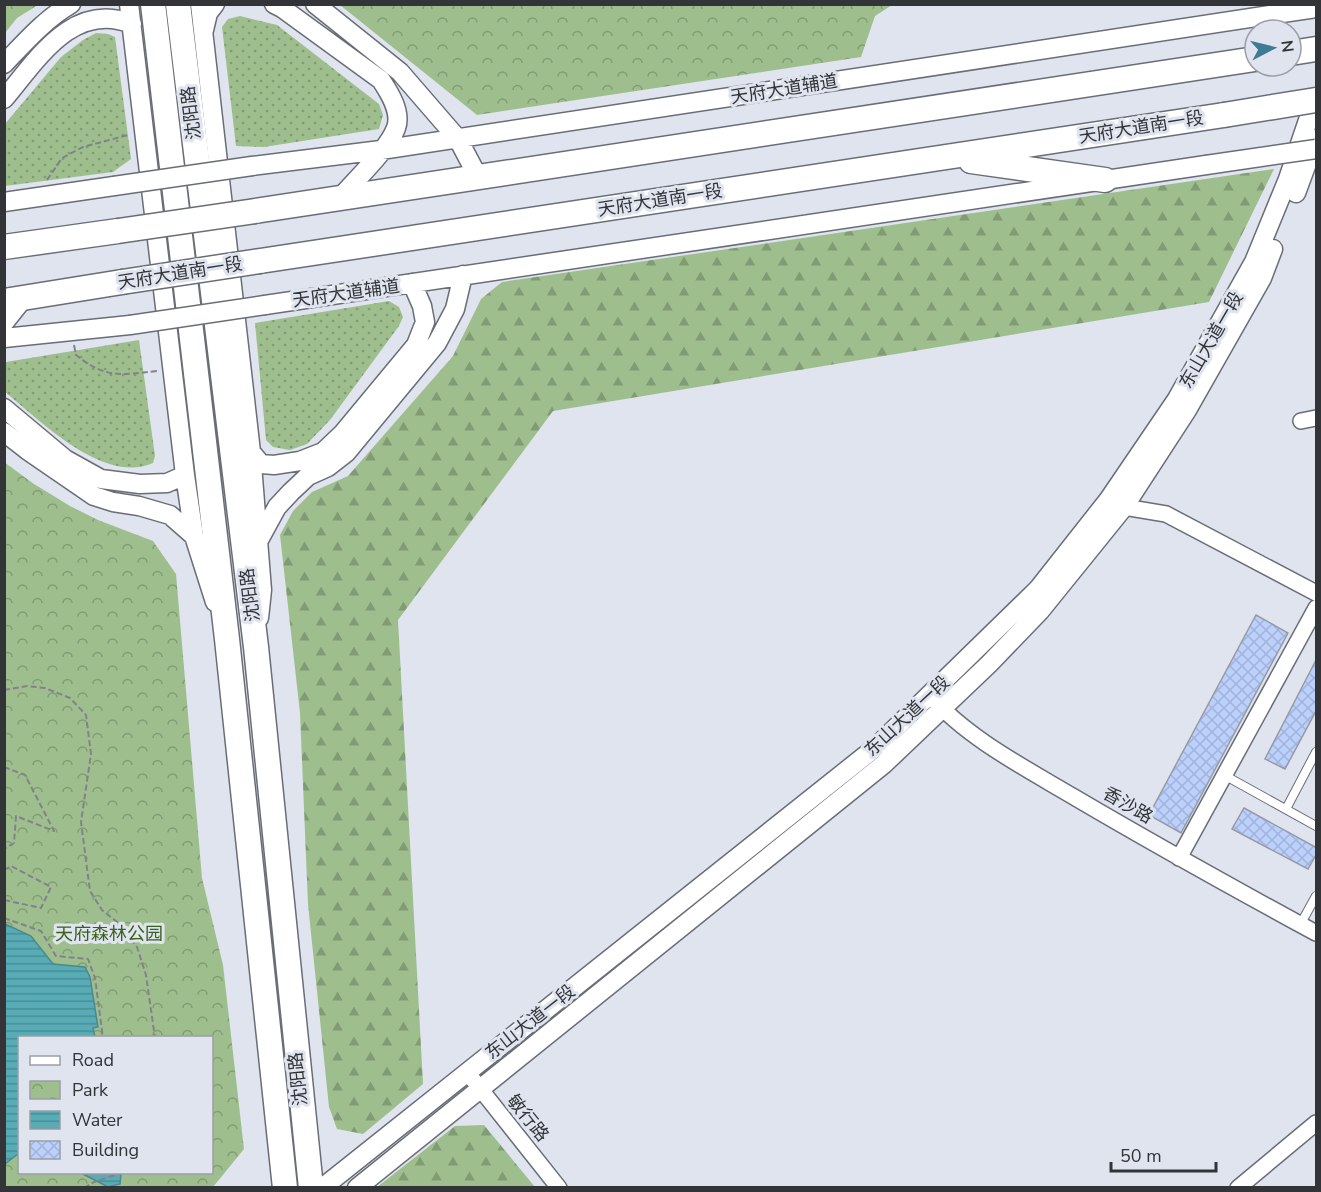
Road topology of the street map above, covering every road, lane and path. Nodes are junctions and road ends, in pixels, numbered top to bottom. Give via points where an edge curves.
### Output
1 (71, 4) edge
2 (129, 4) edge
3 (153, 4) edge
4 (178, 4) edge
5 (200, 4) edge
6 (215, 4) edge
7 (274, 4) edge
8 (315, 4) edge
9 (1317, 8) edge
10 (132, 24) junction
11 (203, 32) junction
12 (1243, 60) edge
13 (4, 64) edge
14 (4, 99) edge
15 (1317, 99) edge
16 (128, 135) dead end
17 (458, 139) junction
18 (1317, 139) edge
19 (1317, 149) edge
20 (381, 150) junction
21 (945, 157) junction
22 (478, 177) junction
23 (1105, 180) junction
24 (47, 181) dead end
25 (339, 198) junction
26 (4, 202) edge
27 (4, 247) edge
28 (463, 275) junction
29 (412, 283) junction
30 (14, 300) edge
31 (4, 323) edge
32 (4, 338) edge
33 (76, 355) dead end
34 (157, 371) dead end
35 (4, 408) edge
36 (4, 432) edge
37 (251, 452) junction
38 (185, 475) junction
39 (1124, 507) junction
40 (194, 536) junction
41 (259, 540) junction
42 (1317, 593) edge
43 (1317, 608) edge
44 (226, 639) junction
45 (256, 647) junction
46 (4, 690) edge
47 (930, 695) junction
48 (942, 710) junction
49 (1317, 753) edge
50 (4, 767) edge
51 (1224, 775) junction
52 (1286, 809) junction
53 (1317, 825) edge
54 (4, 849) edge
55 (1179, 858) junction
56 (4, 870) edge
57 (1317, 896) edge
58 (4, 900) edge
59 (4, 918) edge
60 (1300, 925) junction
61 (1317, 933) edge
62 (103, 1036) edge
63 (155, 1036) edge
64 (467, 1072) junction
65 (480, 1089) junction
66 (1317, 1123) edge
67 (121, 1174) edge
68 (84, 1188) edge
69 (285, 1188) edge
70 (310, 1188) edge
71 (322, 1188) edge
72 (357, 1188) edge
73 (559, 1188) edge
74 (1238, 1188) edge

1 - 13 street via 33,33
2 - 10 street
3 - 44 main road, 沈阳路
4 - 45 main road, 沈阳路
5 - 11 street
6 - 11 street
7 - 20 street via 381,80 396,108 397,127
8 - 17 street via 400,72
9 - 17 street, 天府大道辅道
10 - 14 street via 112,17 78,23 49,45
10 - 38 street
11 - 37 street
12 - 22 main road
15 - 21 main road, 天府大道南一段, bridge
15 - 47 street, 东山大道一段 via 1254,262 1177,399 1109,499 1038,589
16 - 24 path via 83,147 62,158
17 - 20 street, 天府大道辅道
17 - 22 street
18 - 39 street, 东山大道一段 via 1262,278 1187,410
19 - 23 street, 天府大道辅道, bridge
20 - 25 street
20 - 26 street, 天府大道辅道, bridge
21 - 23 main road
21 - 30 main road, 天府大道南一段, bridge
22 - 25 main road
23 - 28 street, 天府大道辅道
25 - 27 main road, bridge
28 - 29 street, 天府大道辅道
28 - 41 street via 455,309 436,343 346,453 308,476 277,507
29 - 32 street, 天府大道辅道, bridge via 130,325
29 - 37 street via 425,322 416,345 343,433 322,452 300,460 261,464
30 - 31 street
33 - 34 path via 109,374
35 - 38 street via 65,459 101,479 167,483
36 - 40 street via 94,496 170,515
37 - 41 street
38 - 40 street
39 - 42 street via 1166,514
39 - 48 street, 东山大道一段 via 1040,611
40 - 44 street
41 - 45 street via 262,590
43 - 51 street
44 - 69 main road, 沈阳路
45 - 70 main road, 沈阳路
46 - 63 path via 45,688 70,698 86,715 91,754 81,822 90,891 137,948 146,975
47 - 48 street, 香沙路
47 - 64 street, 东山大道一段 via 876,747
48 - 55 street, 香沙路 via 1005,756
48 - 65 street, 东山大道一段 via 884,764
49 - 52 lane
50 - 54 path via 25,775 54,831 16,816 14,843
51 - 52 lane
51 - 55 street
52 - 53 lane
55 - 60 street, 香沙路
56 - 58 path via 11,866 51,887 41,908
57 - 60 lane
59 - 62 path via 40,931 56,956 88,959 95,978
60 - 61 street, 香沙路
64 - 65 street, 敏行路
64 - 71 street, 东山大道一段
65 - 72 street, 东山大道一段
65 - 73 street, 敏行路
66 - 74 street
67 - 68 path

